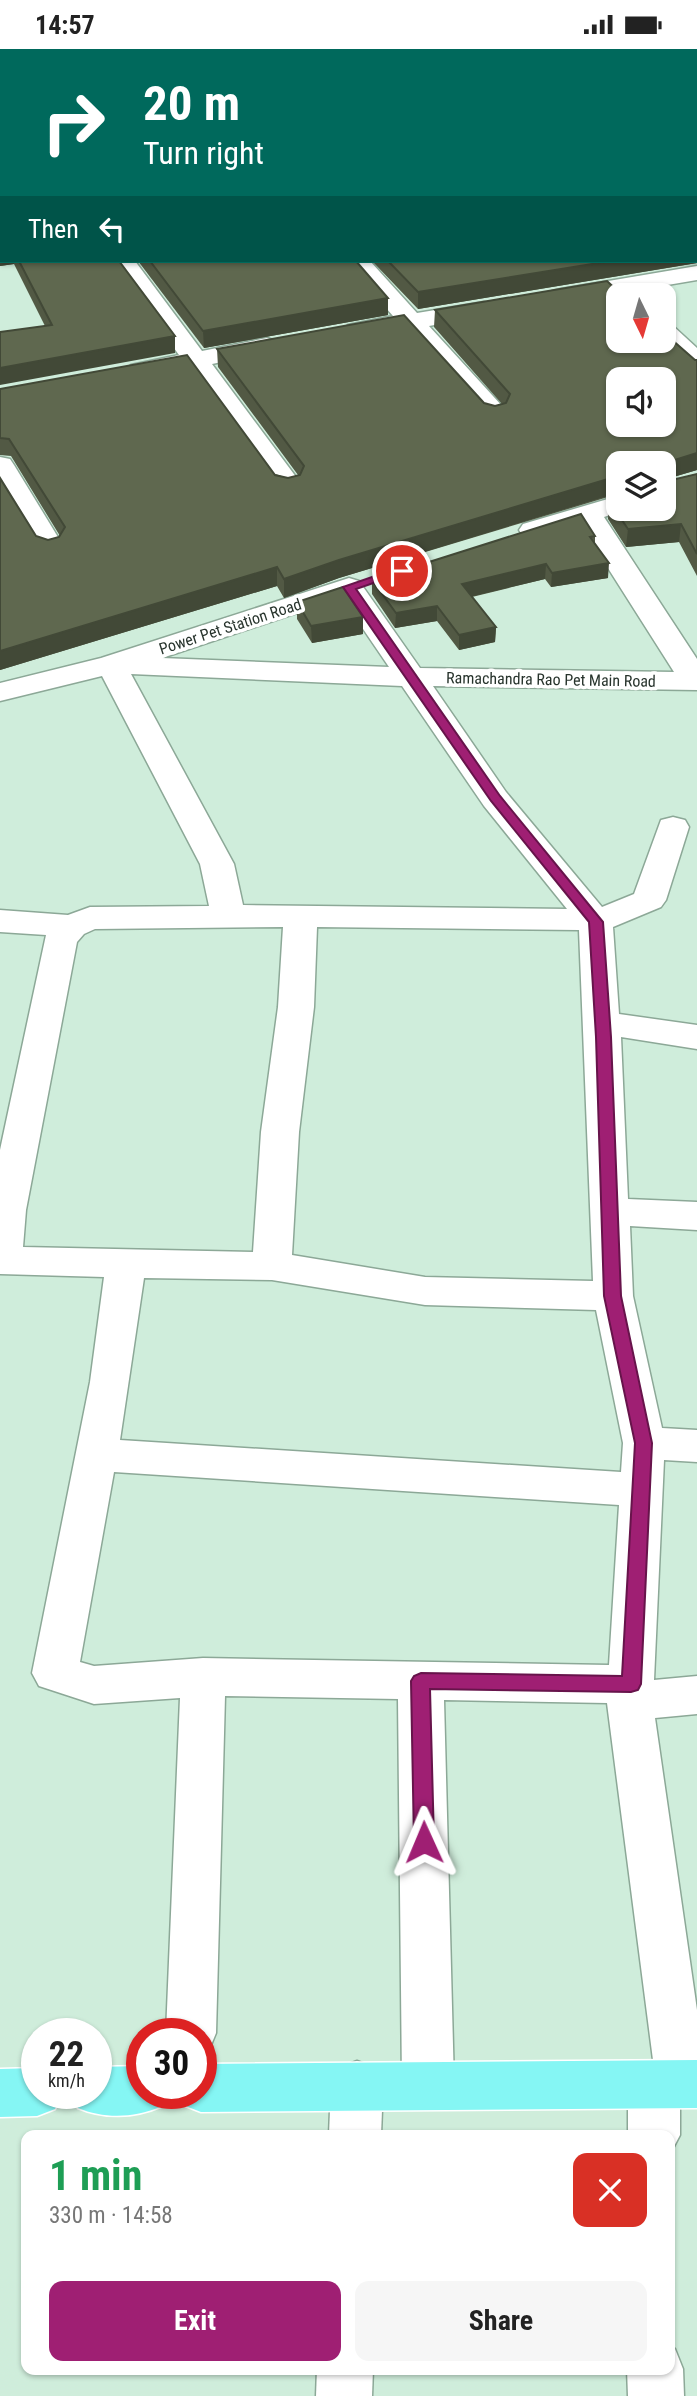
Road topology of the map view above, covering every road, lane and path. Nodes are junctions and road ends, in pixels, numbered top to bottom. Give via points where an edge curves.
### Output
1 (123, 263) edge
2 (359, 263) edge
3 (697, 273) edge
4 (623, 283) edge
5 (606, 286) edge
6 (540, 300) edge
7 (514, 304) edge
8 (410, 321) junction
9 (328, 336) edge
10 (676, 342) edge
11 (288, 343) edge
12 (193, 360) junction
13 (697, 362) edge
14 (116, 374) edge
15 (494, 413) edge
16 (0, 465) edge
17 (288, 485) edge
18 (606, 507) edge
19 (587, 513) junction
20 (508, 538) edge
21 (50, 547) edge
22 (111, 665) junction
23 (697, 669) edge
24 (412, 677) junction
25 (697, 681) edge
26 (0, 692) edge
27 (674, 827) dead end
28 (228, 916) junction
29 (300, 916) junction
30 (0, 921) edge
31 (595, 921) junction
32 (72, 926) junction
33 (602, 1023) junction
34 (697, 1037) edge
35 (609, 1211) junction
36 (697, 1216) edge
37 (1, 1261) edge
38 (126, 1263) junction
39 (272, 1266) junction
40 (613, 1296) junction
41 (643, 1443) junction
42 (697, 1446) edge
43 (96, 1455) junction
44 (640, 1490) junction
45 (203, 1677) junction
46 (421, 1681) junction
47 (631, 1692) junction
48 (697, 1695) edge
49 (192, 2018) edge
50 (428, 2084) junction
51 (678, 2084) edge
52 (358, 2085) junction
53 (217, 2088) edge
54 (21, 2092) edge
55 (0, 2093) edge
56 (355, 2130) edge
57 (656, 2130) edge
58 (345, 2375) edge
59 (655, 2375) edge
60 (344, 2396) edge
61 (656, 2396) edge

1 - 12 street
2 - 8 street
3 - 4 street
5 - 6 street
7 - 8 street
8 - 9 street
8 - 15 street
10 - 13 street
11 - 12 street
12 - 14 street
12 - 17 street
16 - 21 street
18 - 19 street
19 - 20 street
19 - 23 street via 684,664
22 - 24 street, Ramachandra Rao Pet Main Road
22 - 24 street, Power Pet Station Road via 362,583
22 - 26 street, Power Pet Station Road
22 - 28 street via 217,864
24 - 25 street, Ramachandra Rao Pet Main Road
24 - 31 street via 495,799
27 - 31 street via 649,900
28 - 29 street
28 - 32 street via 90,918
29 - 31 street
29 - 39 street
30 - 32 street
31 - 33 street
32 - 37 street via 60,939
33 - 34 street
33 - 35 street
35 - 36 street
35 - 40 street
37 - 38 street
38 - 39 street
38 - 43 street
39 - 40 street via 425,1291
40 - 41 street
41 - 42 street
41 - 44 street
43 - 44 street
43 - 45 street via 55,1673 94,1685
44 - 47 street
45 - 46 street
45 - 49 street
46 - 47 street
46 - 50 street
47 - 48 street
47 - 51 street
50 - 51 main road
50 - 52 main road
51 - 57 street
52 - 53 main road
52 - 56 street
54 - 55 main road
58 - 60 street
59 - 61 street

